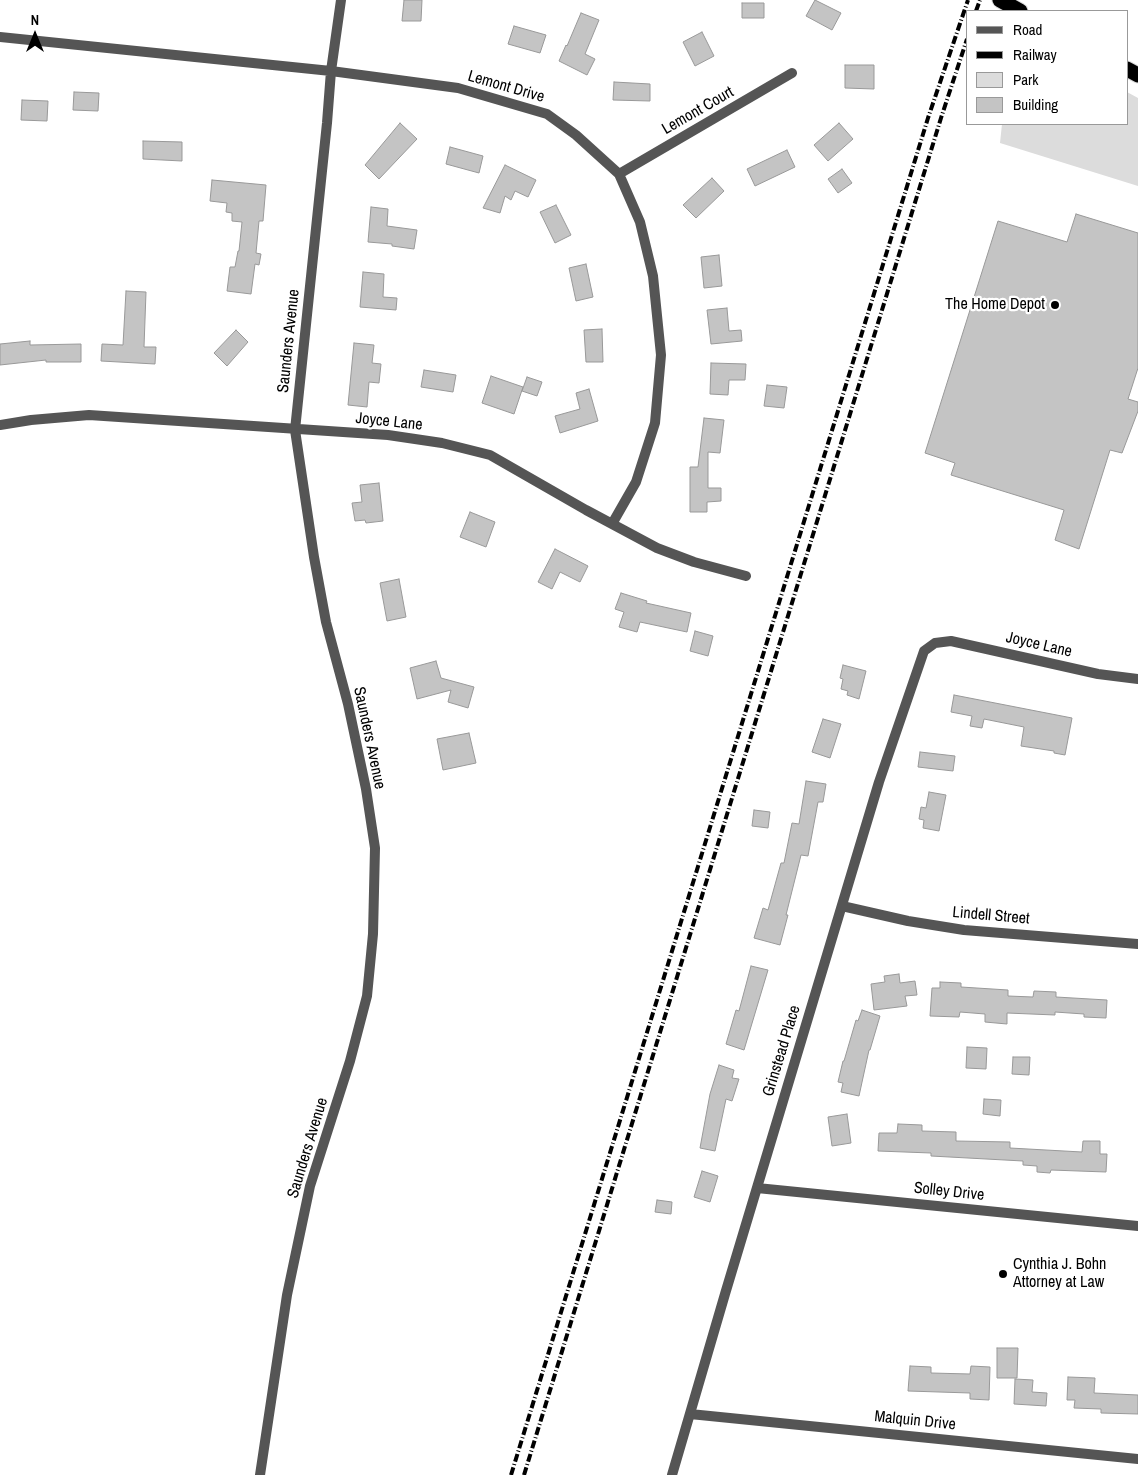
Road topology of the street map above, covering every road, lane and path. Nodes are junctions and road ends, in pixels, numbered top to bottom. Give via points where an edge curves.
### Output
1 (340, 0) edge
2 (1000, 0) edge
3 (1018, 10) edge
4 (0, 37) edge
5 (330, 71) junction
6 (792, 73) dead end
7 (619, 174) junction
8 (0, 425) edge
9 (294, 430) junction
10 (612, 524) junction
11 (746, 576) dead end
12 (935, 643) joint
13 (1138, 679) edge
14 (842, 906) junction
15 (1138, 944) edge
16 (757, 1188) junction
17 (1138, 1226) edge
18 (690, 1414) junction
19 (1138, 1459) edge
20 (260, 1475) edge
21 (672, 1475) edge

1 - 5 street, Saunders Avenue
2 - 3 highway
4 - 5 street, Lemont Drive
5 - 7 street, Lemont Drive via 458,88 547,114
5 - 9 street, Saunders Avenue
6 - 7 street, Lemont Court
7 - 10 street, Lemont Drive via 640,222 653,276 661,355 655,423 636,482
8 - 9 street, Joyce Lane via 89,415
9 - 10 street, Joyce Lane via 388,435 442,443 490,455
9 - 20 street, Saunders Avenue via 323,603 366,789 375,848 373,934 367,996 304,1213 287,1295
10 - 11 street, Joyce Lane via 657,548
12 - 13 street, Joyce Lane via 952,641 1098,674
12 - 14 street, Grinstead Place via 924,651
14 - 15 street, Lindell Street via 964,930
14 - 16 street, Grinstead Place
16 - 17 street, Solley Drive
16 - 18 street, Grinstead Place
18 - 19 street, Malquin Drive
18 - 21 street, Grinstead Place

